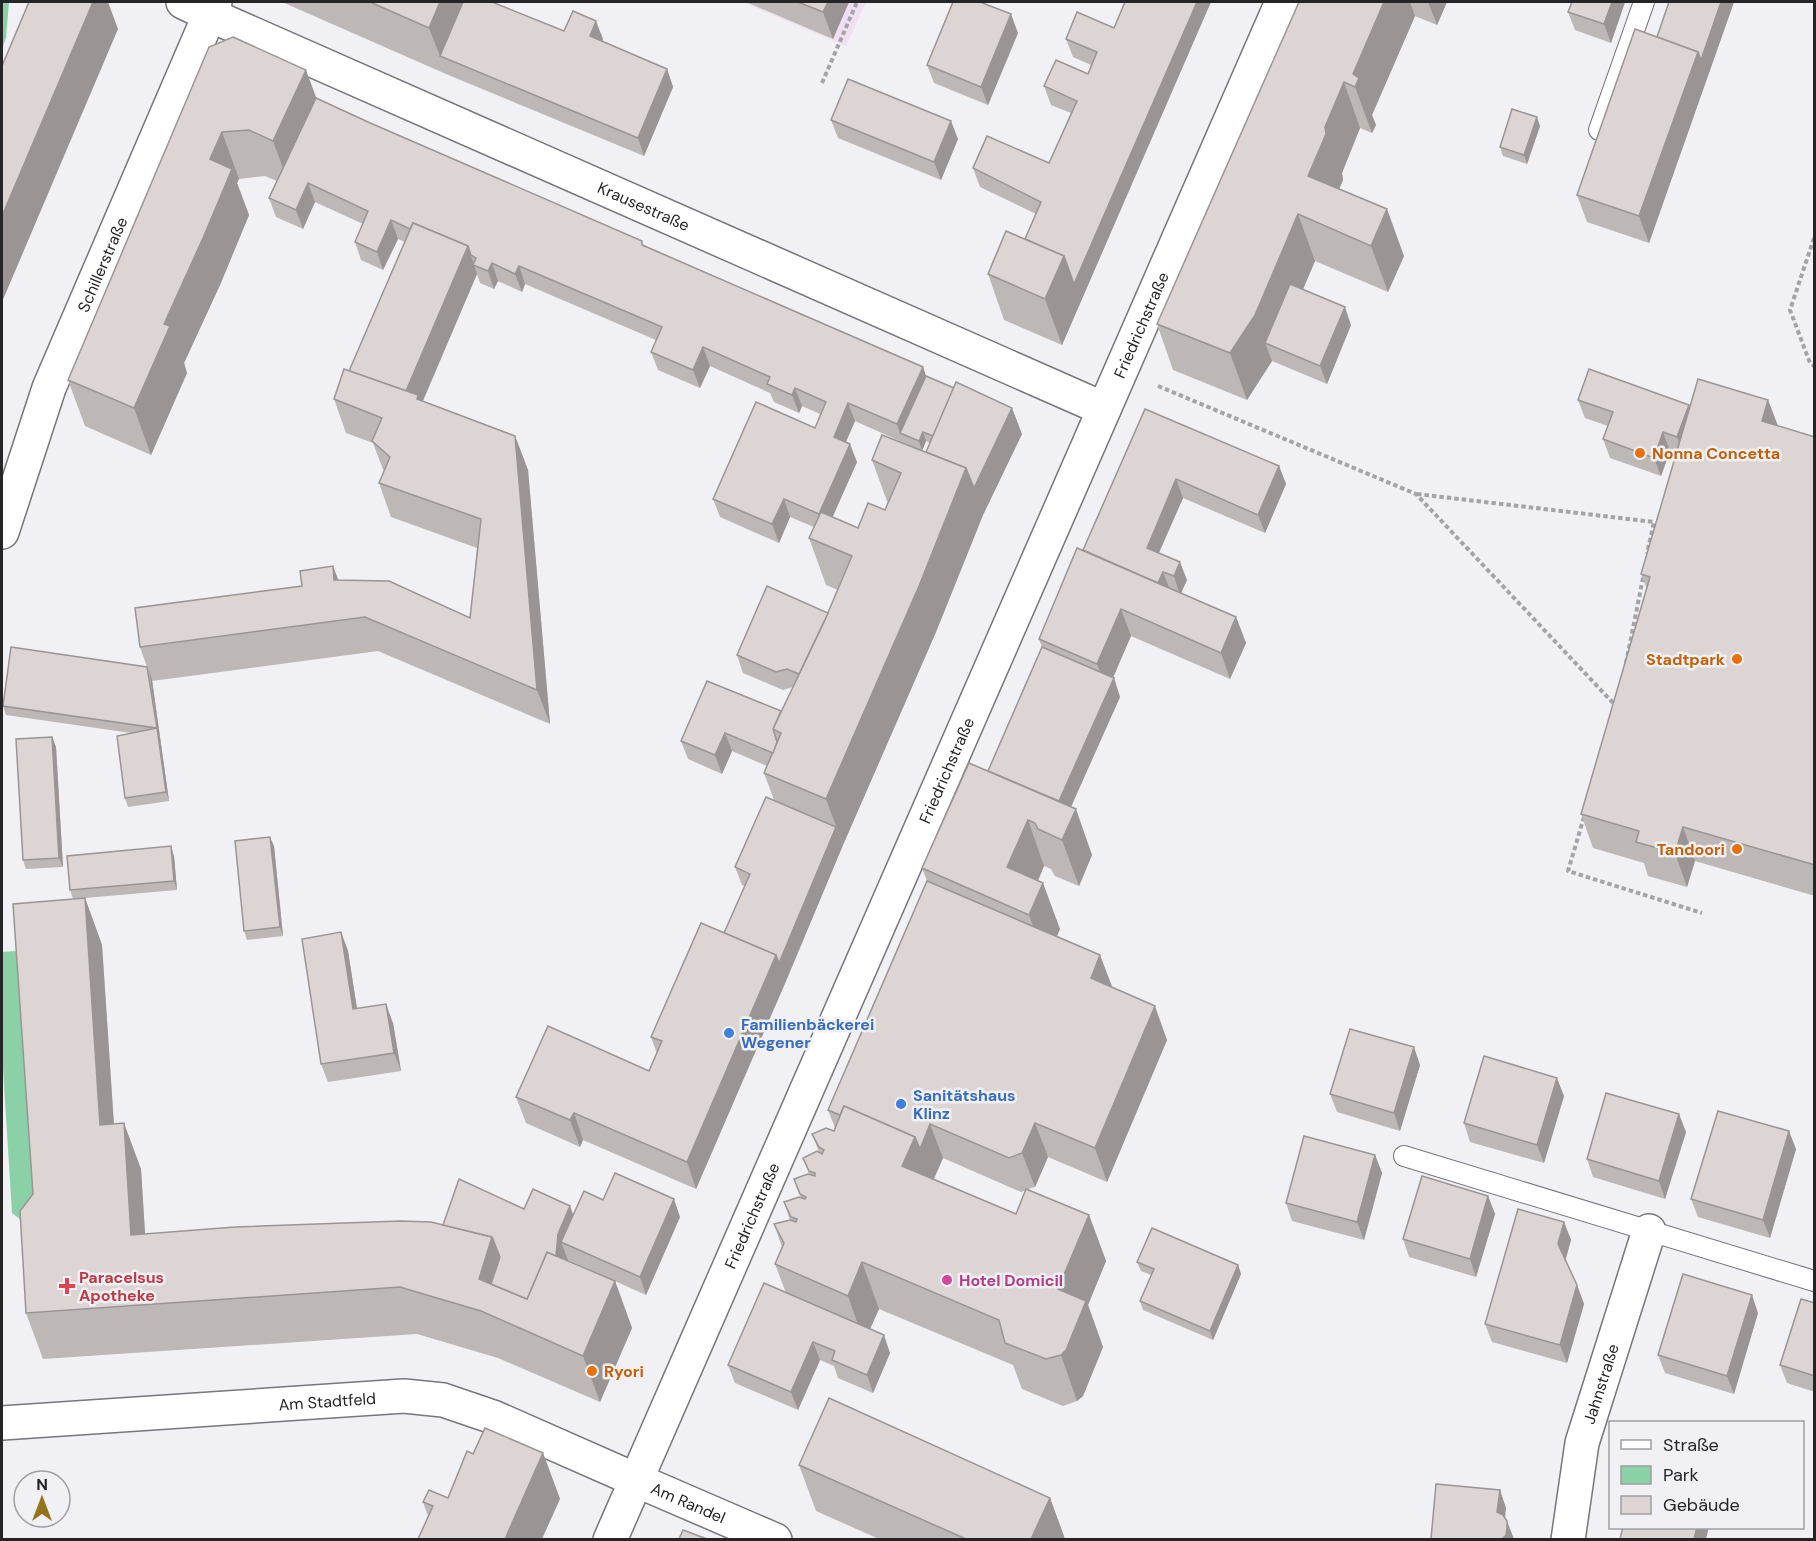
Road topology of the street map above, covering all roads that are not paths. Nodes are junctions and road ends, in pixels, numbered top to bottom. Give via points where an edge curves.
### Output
1 (1282, 2) edge
2 (1644, 2) edge
3 (203, 6) edge
4 (1599, 130) edge
5 (1104, 409) junction
6 (2, 532) edge
7 (1404, 1156) dead end
8 (1649, 1231) junction
9 (1815, 1281) edge
10 (2, 1423) edge
11 (636, 1480) junction
12 (610, 1539) edge
13 (775, 1539) edge
14 (1568, 1539) edge

1 - 5 street, Friedrichstraße
2 - 4 lane
3 - 5 street, Krausestraße
3 - 6 street, Schillerstraße via 49,388
5 - 11 street, Friedrichstraße
7 - 8 lane
8 - 9 lane
8 - 14 street, Jahnstraße via 1582,1443
10 - 11 street, Am Stadtfeld via 404,1396 443,1400 493,1417
11 - 12 street, Friedrichstraße
11 - 13 street, Am Randel

